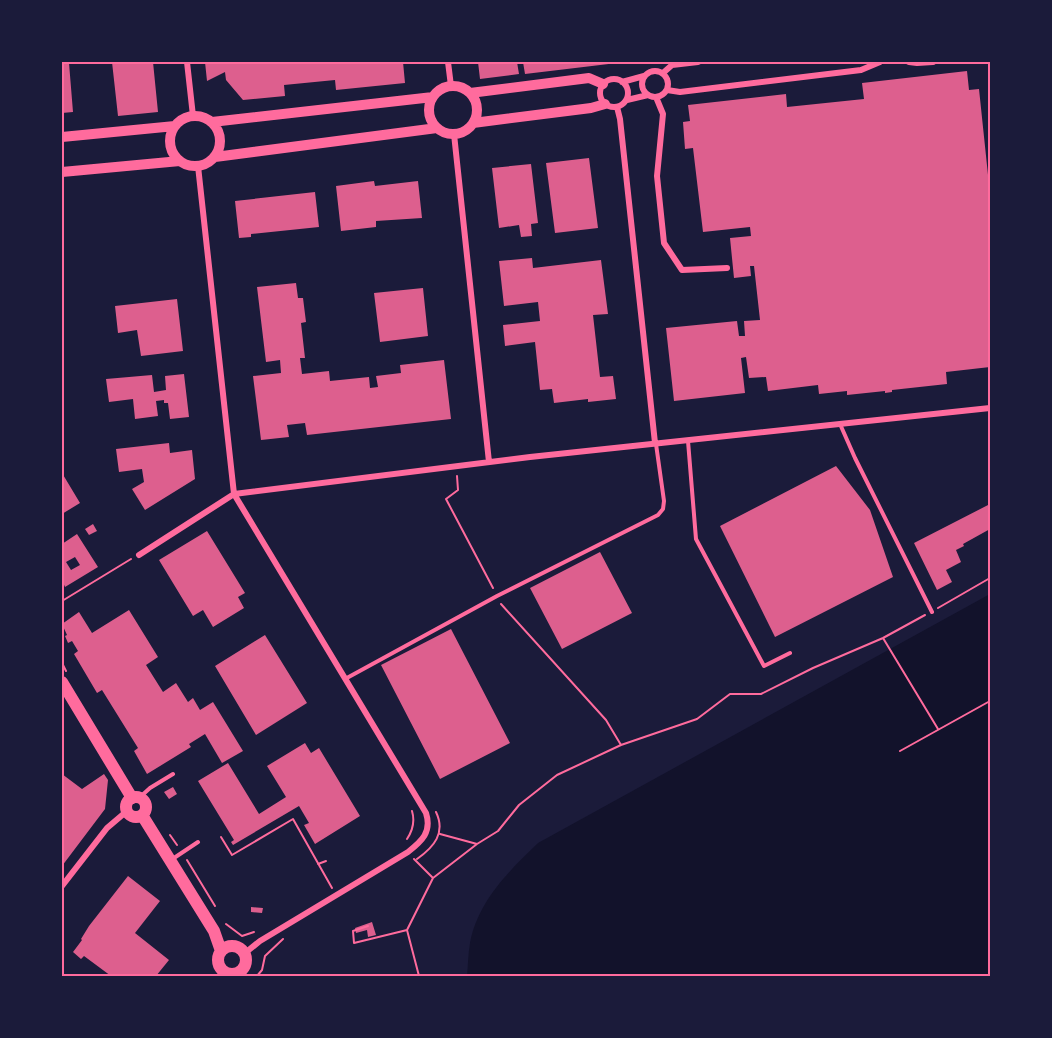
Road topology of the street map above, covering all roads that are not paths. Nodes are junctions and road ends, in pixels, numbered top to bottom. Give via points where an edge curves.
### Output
1 (187, 62) edge
2 (448, 62) edge
3 (698, 62) edge
4 (880, 62) edge
5 (909, 62) edge
6 (933, 62) edge
7 (663, 73) junction
8 (644, 76) junction
9 (622, 82) junction
10 (603, 84) junction
11 (451, 86) junction
12 (667, 90) junction
13 (471, 93) junction
14 (648, 95) junction
15 (433, 97) junction
16 (656, 97) junction
17 (627, 100) junction
18 (605, 104) junction
19 (617, 107) junction
20 (193, 116) junction
21 (212, 122) junction
22 (473, 123) junction
23 (175, 126) junction
24 (437, 128) junction
25 (454, 134) junction
26 (62, 137) edge
27 (215, 157) junction
28 (180, 161) junction
29 (198, 166) junction
30 (62, 172) edge
31 (728, 268) dead end
32 (990, 408) edge
33 (840, 424) junction
34 (688, 441) junction
35 (656, 443) junction
36 (489, 462) junction
37 (234, 494) junction
38 (139, 555) road end
39 (932, 612) road end
40 (790, 653) dead end
41 (64, 677) edge
42 (345, 679) junction
43 (174, 774) dead end
44 (135, 798) junction
45 (127, 811) junction
46 (142, 815) junction
47 (198, 842) dead end
48 (170, 860) junction
49 (62, 886) edge
50 (221, 951) junction
51 (245, 953) junction
52 (225, 975) edge

1 - 20 street
2 - 11 street
3 - 7 street via 672,65
4 - 12 street via 861,70 680,92
5 - 6 street
7 - 8 street via 650,71
7 - 12 street via 668,80
8 - 9 street
8 - 14 street via 641,84
9 - 10 street via 610,79
9 - 17 street via 627,88
10 - 13 street via 589,78
10 - 18 street via 600,92
11 - 13 street
11 - 15 street
12 - 16 street
13 - 22 street via 477,108
14 - 16 street
14 - 17 street
15 - 21 street
15 - 24 street via 429,110
16 - 31 street via 663,114 657,176 664,243 682,270
17 - 19 street
18 - 19 street
18 - 22 street
19 - 35 street
20 - 21 street
20 - 23 street
21 - 27 street via 220,143
22 - 25 street via 462,133
23 - 26 street
23 - 28 street via 170,141
24 - 25 street
24 - 27 street
25 - 36 street
27 - 29 street
28 - 29 street
28 - 30 street
29 - 37 street
32 - 33 street
33 - 34 street
33 - 39 lane
34 - 35 street
34 - 40 lane via 696,539 764,666
35 - 36 street
35 - 42 lane via 664,501 658,515
36 - 37 street
37 - 38 street
37 - 42 street
41 - 44 main road
42 - 51 street via 419,801 429,821 428,831 408,852
43 - 44 lane
44 - 45 main road via 126,805
44 - 46 main road via 146,805
45 - 46 main road via 135,817
45 - 49 street via 106,828
46 - 48 main road
47 - 48 lane
48 - 50 main road via 214,931
50 - 51 main road via 233,946
50 - 52 main road via 218,963
51 - 52 main road via 243,970

